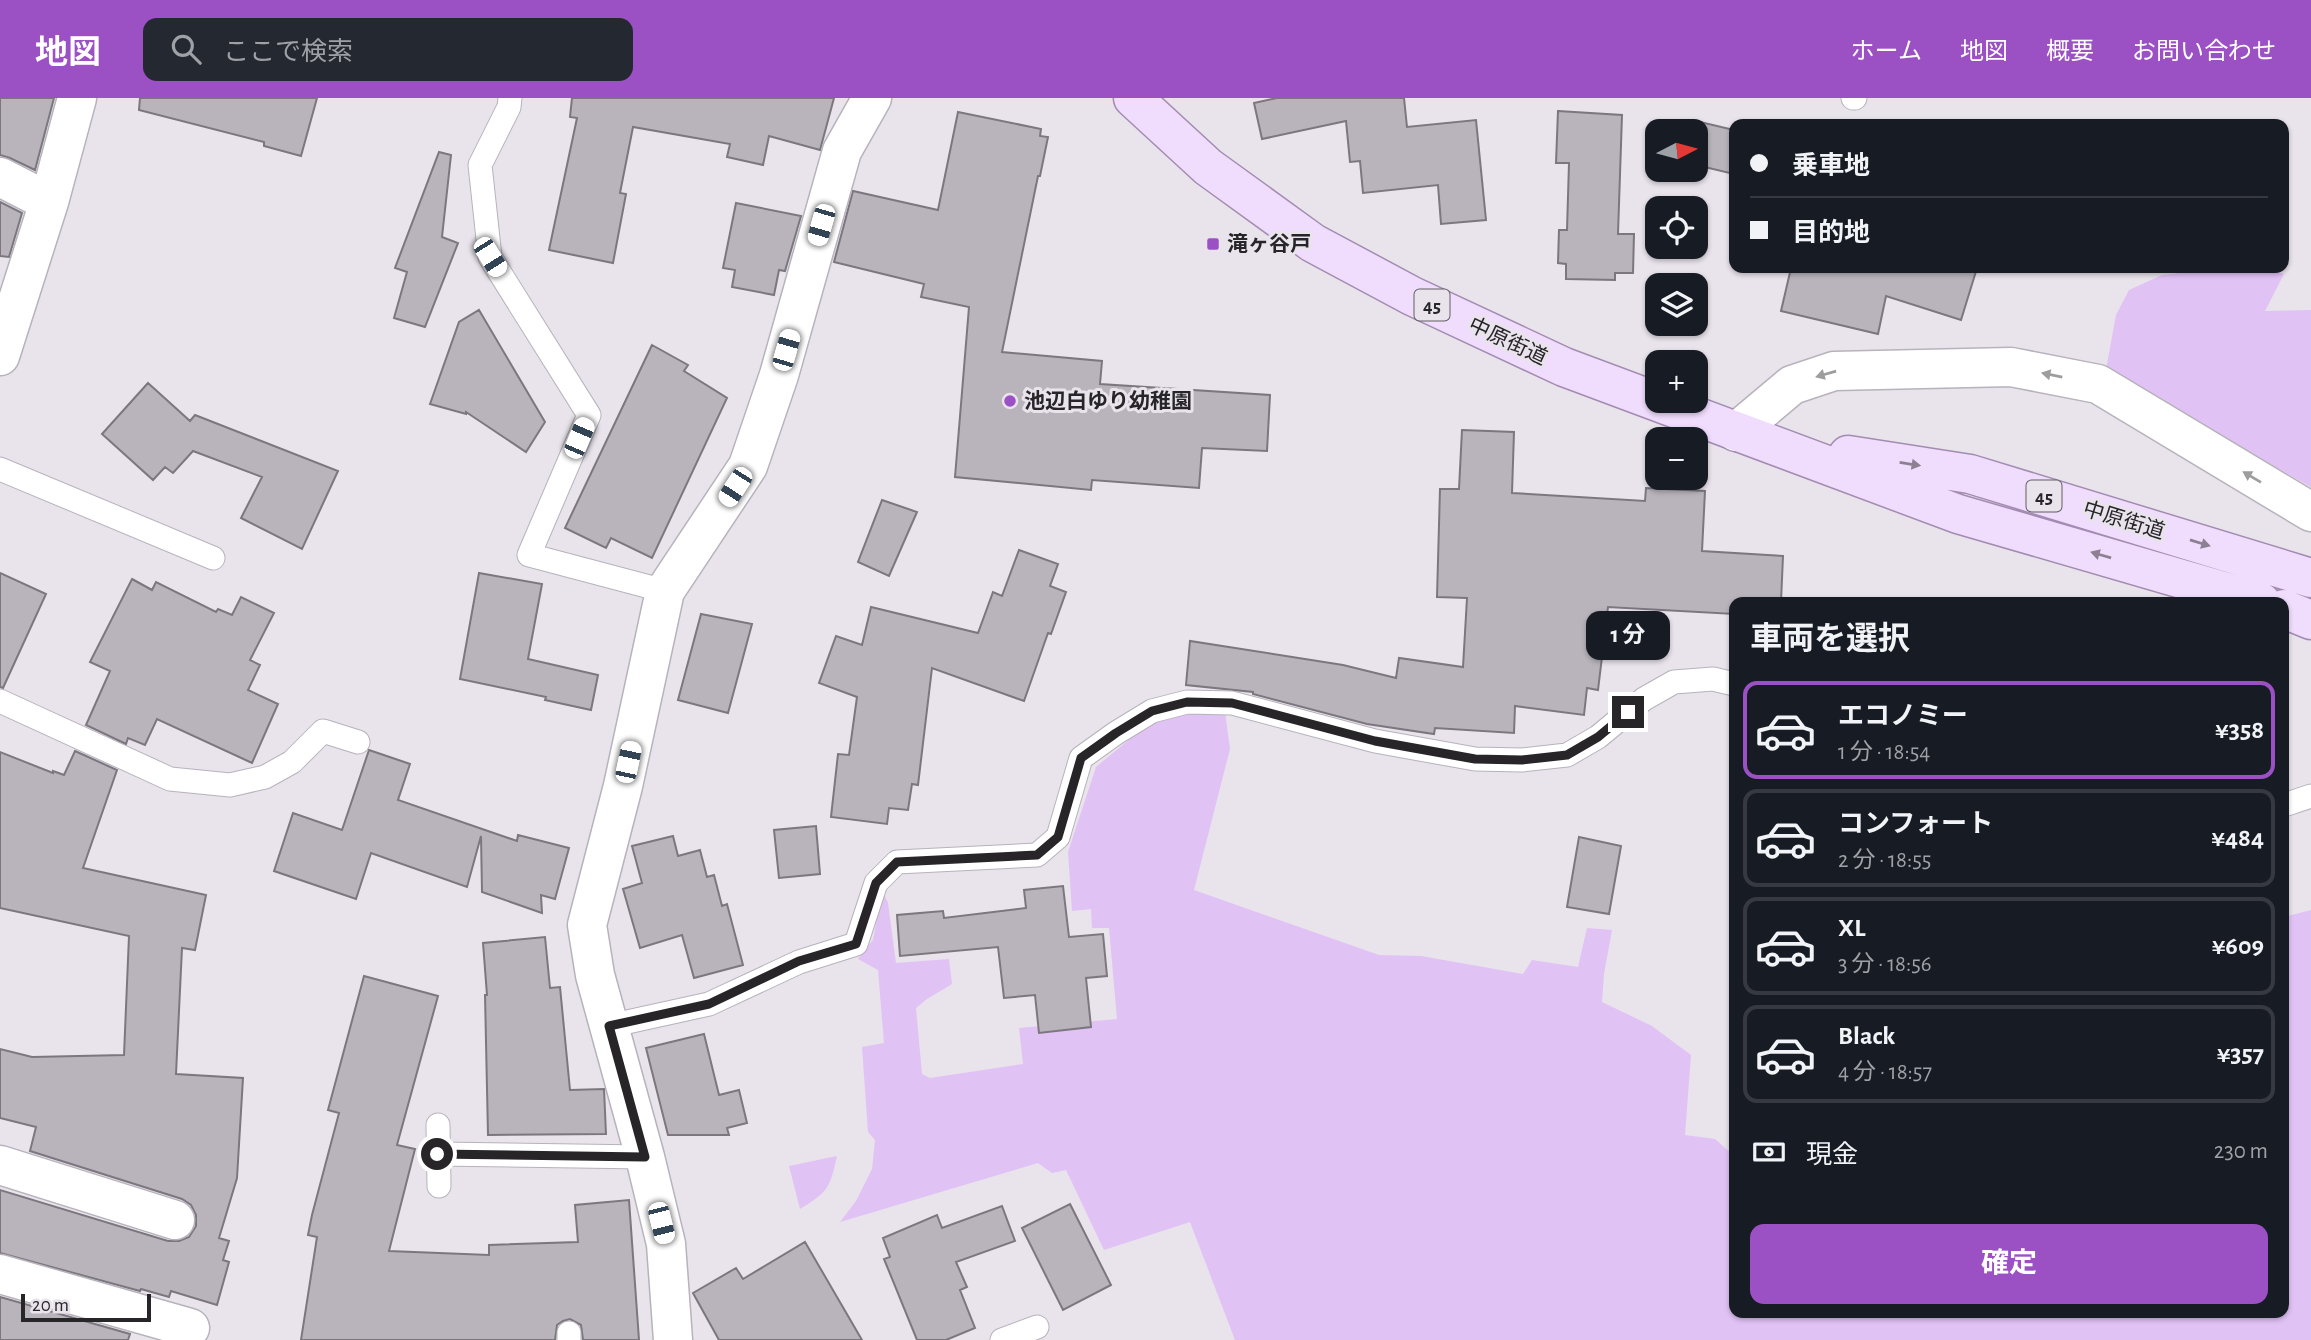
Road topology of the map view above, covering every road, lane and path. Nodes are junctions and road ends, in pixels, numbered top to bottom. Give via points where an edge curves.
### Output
1 (76, 98) edge
2 (509, 98) edge
3 (872, 98) edge
4 (1145, 101) edge
5 (0, 177) edge
6 (49, 202) junction
7 (0, 356) edge
8 (1753, 438) junction
9 (0, 469) edge
10 (2311, 512) edge
11 (214, 558) dead end
12 (2311, 578) edge
13 (665, 592) junction
14 (2244, 597) edge
15 (2289, 611) edge
16 (2311, 620) edge
17 (1729, 683) edge
18 (0, 701) edge
19 (358, 742) dead end
20 (2311, 796) edge
21 (2289, 803) edge
22 (609, 1026) junction
23 (438, 1125) dead end
24 (437, 1154) junction
25 (645, 1157) junction
26 (0, 1165) edge
27 (439, 1186) dead end
28 (175, 1220) dead end
29 (0, 1274) edge
30 (1037, 1327) dead end
31 (190, 1328) dead end
32 (673, 1340) edge
33 (1002, 1340) edge

1 - 6 street
2 - 13 lane via 509,107 480,164 490,257 589,415 528,555
3 - 13 street via 842,151 748,466
4 - 8 main road, 中原街道 / 45 via 1208,167 1313,243 1412,296 1564,367
5 - 6 street
6 - 7 street
10 -> 8 street via 2098,384 2011,367 1834,371 1792,385
8 -> 12 main road, 中原街道 / 45 via 1970,474
14 -> 8 main road, 中原街道 / 45 via 1958,514
9 - 11 lane
13 - 22 street via 587,925
15 - 16 main road
17 - 22 lane via 1713,679 1674,682 1567,755 1522,760 1475,759 1375,741 1232,703 1187,702 1152,711 1081,758 1058,837 1037,855 897,862 876,883 856,944 799,961 709,1004
18 - 19 lane via 170,779 230,785 265,778 292,762 323,731
20 - 21 lane
22 - 25 street
23 - 24 lane
24 - 25 lane
24 - 27 lane
25 - 32 street via 666,1244
26 - 28 street
29 - 31 street
30 - 33 lane

